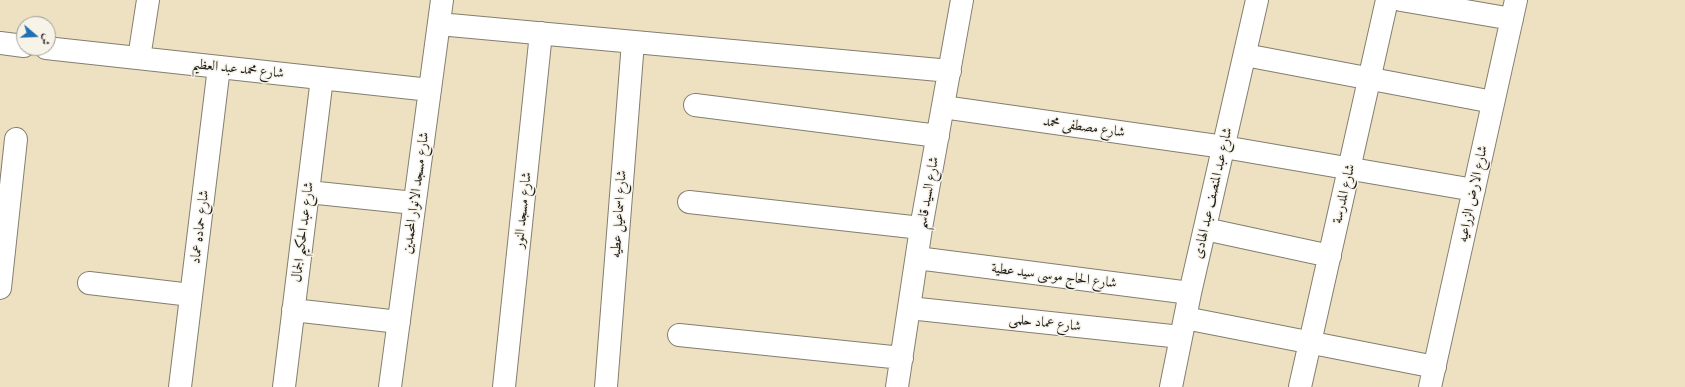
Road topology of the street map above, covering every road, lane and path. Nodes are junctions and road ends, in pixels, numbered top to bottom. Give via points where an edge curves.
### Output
1 (148, 0) edge
2 (442, 0) edge
3 (962, 0) edge
4 (1258, 0) edge
5 (1387, 0) edge
6 (1401, 0) edge
7 (1514, 10) edge
8 (439, 24) junction
9 (541, 33) junction
10 (632, 42) junction
11 (0, 43) edge
12 (16, 45) edge
13 (56, 49) edge
14 (1245, 55) junction
15 (139, 58) junction
16 (219, 67) junction
17 (950, 71) junction
18 (322, 78) junction
19 (1370, 79) junction
20 (430, 90) junction
21 (1493, 102) junction
22 (695, 105) dead end
23 (943, 107) junction
24 (938, 136) junction
25 (16, 140) dead end
26 (1224, 147) junction
27 (1349, 169) junction
28 (1474, 190) junction
29 (308, 192) junction
30 (689, 202) dead end
31 (414, 203) junction
32 (921, 228) junction
33 (1205, 229) junction
34 (1330, 256) junction
35 (917, 258) junction
36 (89, 284) dead end
37 (0, 288) edge
38 (1190, 294) junction
39 (192, 296) junction
40 (909, 308) junction
41 (294, 310) junction
42 (399, 322) junction
43 (1183, 328) junction
44 (679, 335) dead end
45 (1310, 342) junction
46 (902, 358) junction
47 (1432, 377) edge
48 (180, 387) edge
49 (284, 387) edge
50 (390, 387) edge
51 (504, 387) edge
52 (606, 387) edge
53 (898, 387) edge
54 (1171, 387) edge
55 (1300, 387) edge

1 - 15 street
2 - 8 street, شارع مسجد الانوار المحمدين
3 - 17 street, شارع السيد قاسم
4 - 14 street, شارع عبد المنصف عبد الهادى
5 - 19 street, شارع المدرسة
6 - 7 street
7 - 21 street, شارع الارض الزراعيه
8 - 9 street
8 - 20 street, شارع مسجد الانوار المحمدين
9 - 10 street
9 - 51 street, شارع مسجد النور
10 - 17 street
10 - 52 street, شارع اسماعيل عطيه
11 - 12 street
13 - 15 street, شارع محمد عبد العظيم
14 - 19 street
14 - 26 street, شارع عبد المنصف عبد الهادى
15 - 16 street, شارع محمد عبد العظيم
16 - 18 street, شارع محمد عبد العظيم
16 - 39 street, شارع حماده عماد
17 - 23 street, شارع السيد قاسم
18 - 20 street, شارع محمد عبد العظيم
18 - 29 street, شارع عبد الحكيم الجمال
19 - 21 street
19 - 27 street, شارع المدرسة
20 - 31 street, شارع مسجد الانوار المحمدين
21 - 28 street, شارع الارض الزراعيه
22 - 24 street
23 - 24 street, شارع السيد قاسم
23 - 26 street, شارع مصطفى محمد
24 - 32 street, شارع السيد قاسم
25 - 37 street
26 - 27 street, شارع مصطفى محمد
26 - 33 street, شارع عبد المنصف عبد الهادى
27 - 28 street, شارع مصطفى محمد
27 - 34 street, شارع المدرسة
28 - 47 street, شارع الارض الزراعيه
29 - 31 street
29 - 41 street, شارع عبد الحكيم الجمال
30 - 32 street
31 - 42 street, شارع مسجد الانوار المحمدين
32 - 35 street, شارع السيد قاسم
33 - 34 street
33 - 38 street, شارع عبد المنصف عبد الهادى
34 - 45 street, شارع المدرسة
35 - 38 street, شارع الحاج موسى سيد عطية
35 - 40 street, شارع السيد قاسم
36 - 39 street
38 - 43 street, شارع عبد المنصف عبد الهادى
39 - 48 street, شارع حماده عماد
40 - 43 street, شارع عماد حلمى
40 - 46 street, شارع السيد قاسم
41 - 42 street
41 - 49 street, شارع عبد الحكيم الجمال
42 - 50 street, شارع مسجد الانوار المحمدين
43 - 45 street, شارع عماد حلمى
43 - 54 street, شارع عبد المنصف عبد الهادى
44 - 46 street
45 - 47 street, شارع عماد حلمى
45 - 55 street, شارع المدرسة
46 - 53 street, شارع السيد قاسم

